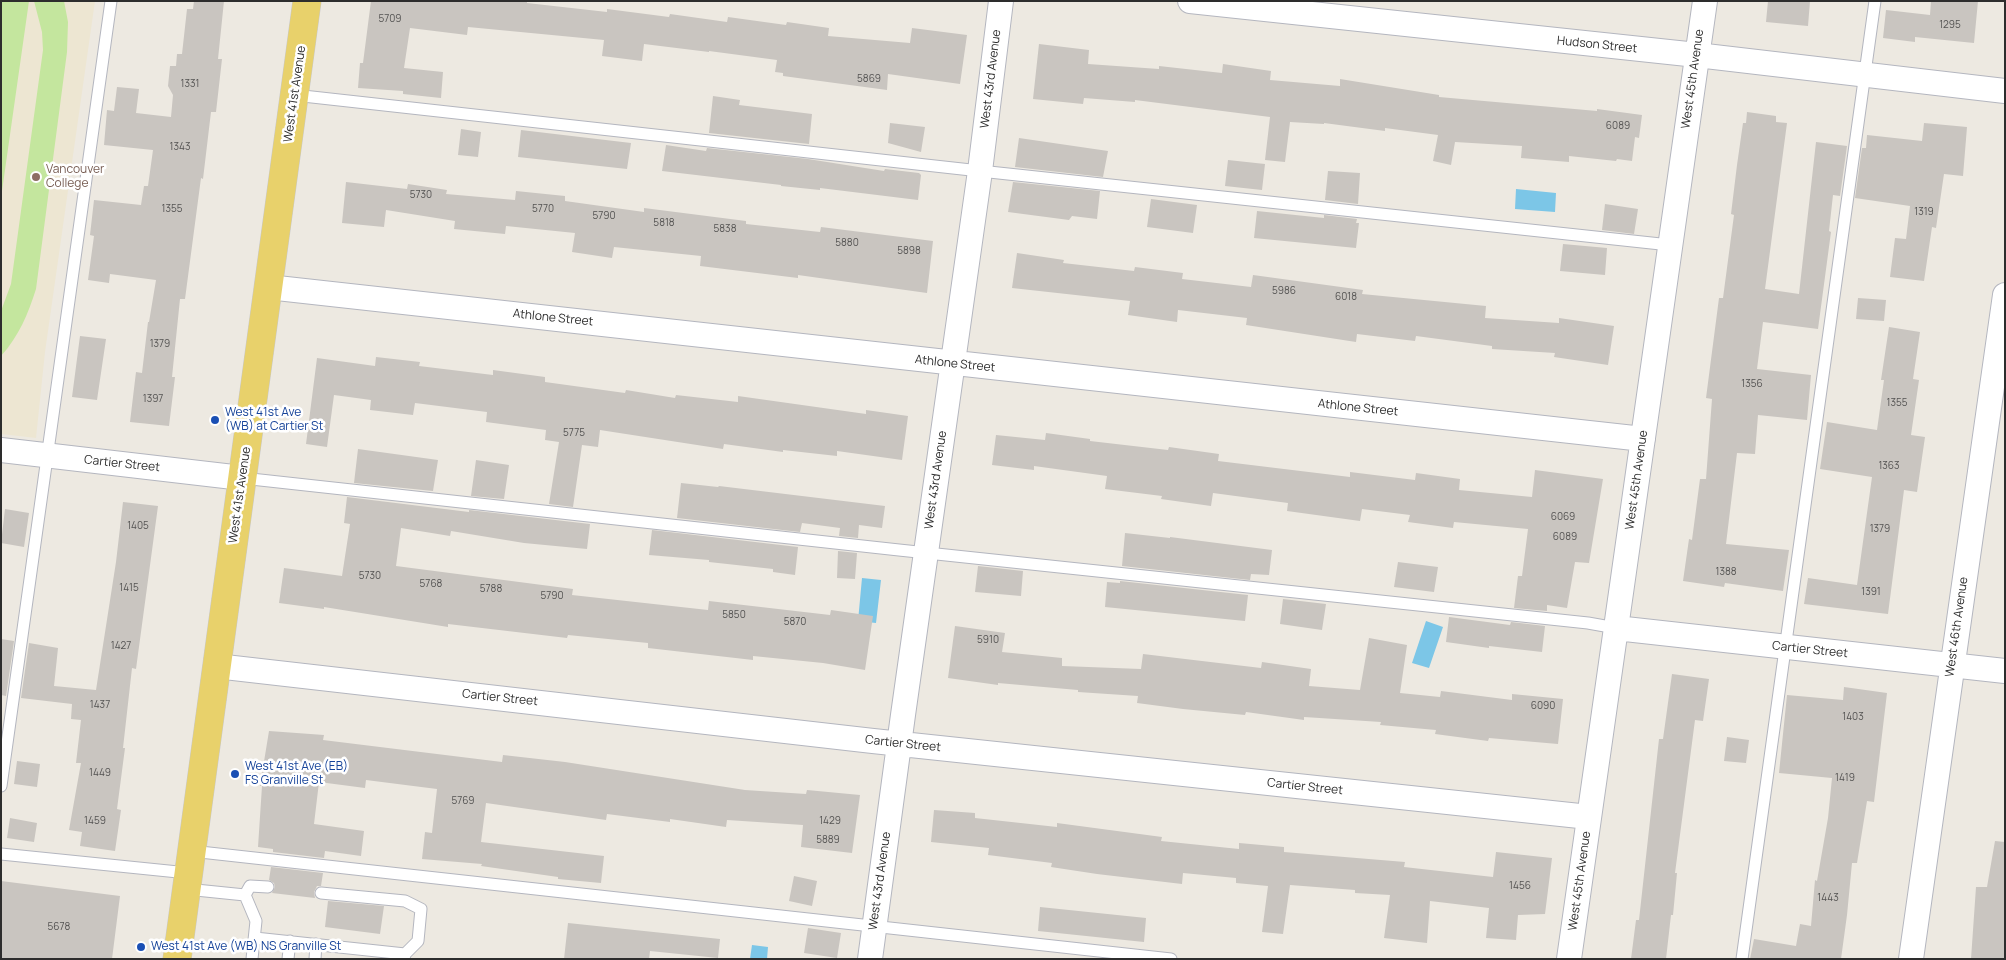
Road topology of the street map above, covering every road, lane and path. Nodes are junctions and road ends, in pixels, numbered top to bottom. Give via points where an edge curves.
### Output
1 (111, 1) edge
2 (307, 1) edge
3 (1001, 1) edge
4 (1190, 1) edge
5 (1704, 1) edge
6 (1875, 1) edge
7 (1697, 56) junction
8 (1866, 75) junction
9 (2005, 91) edge
10 (294, 95) junction
11 (980, 171) junction
12 (1670, 245) junction
13 (268, 287) junction
14 (2005, 295) edge
15 (952, 364) junction
16 (1643, 439) junction
17 (1, 450) edge
18 (48, 456) junction
19 (242, 478) junction
20 (927, 553) junction
21 (1616, 628) junction
22 (1786, 647) junction
23 (1952, 665) junction
24 (216, 666) junction
25 (2005, 671) edge
26 (899, 744) junction
27 (1, 786) edge
28 (1589, 817) junction
29 (1, 854) edge
30 (188, 871) junction
31 (268, 887) dead end
32 (321, 893) dead end
33 (245, 895) junction
34 (874, 926) junction
35 (254, 938) junction
36 (290, 941) junction
37 (316, 944) junction
38 (342, 953) edge
39 (368, 954) edge
40 (404, 957) edge
41 (177, 959) edge
42 (252, 959) edge
43 (288, 959) edge
44 (314, 959) edge
45 (870, 959) edge
46 (1172, 959) edge
47 (1569, 959) edge
48 (1742, 959) edge
49 (1911, 959) edge

1 - 18 lane
2 - 10 main road, West 41st Avenue
3 - 11 street, West 43rd Avenue
4 - 7 street, Hudson Street
5 - 7 street, West 45th Avenue
6 - 8 lane
7 - 8 street, Hudson Street
7 - 12 street, West 45th Avenue
8 - 9 street, Hudson Street
8 - 22 lane
10 - 11 lane
10 - 13 main road, West 41st Avenue
11 - 12 lane
11 - 15 street, West 43rd Avenue
12 - 16 street, West 45th Avenue
13 - 15 street, Athlone Street
13 - 19 main road, West 41st Avenue
14 - 23 street, West 46th Avenue
15 - 16 street, Athlone Street
15 - 20 street, West 43rd Avenue
16 - 21 street, West 45th Avenue
17 - 18 street, Cartier Street
18 - 19 street, Cartier Street
18 - 27 lane
19 - 20 lane
19 - 24 main road, West 41st Avenue
20 - 21 lane
20 - 26 street, West 43rd Avenue
21 - 22 street, Cartier Street
21 - 28 street, West 45th Avenue
22 - 23 street, Cartier Street
22 - 48 lane
23 - 25 street, Cartier Street
23 - 49 street, West 46th Avenue
24 - 26 street, Cartier Street
24 - 30 main road, West 41st Avenue
26 - 28 street, Cartier Street
26 - 34 street, West 43rd Avenue
28 - 47 street, West 45th Avenue
29 - 30 lane
30 - 33 lane
30 - 34 lane
30 - 41 main road, West 41st Avenue
31 - 33 lane via 250,886
32 - 40 lane via 405,901 421,909 418,941
33 - 35 lane via 256,921
34 - 45 street, West 43rd Avenue
34 - 46 lane
35 - 36 lane
35 - 42 lane
36 - 37 lane
36 - 43 lane
37 - 38 lane
37 - 44 lane
38 - 39 lane
39 - 40 lane

